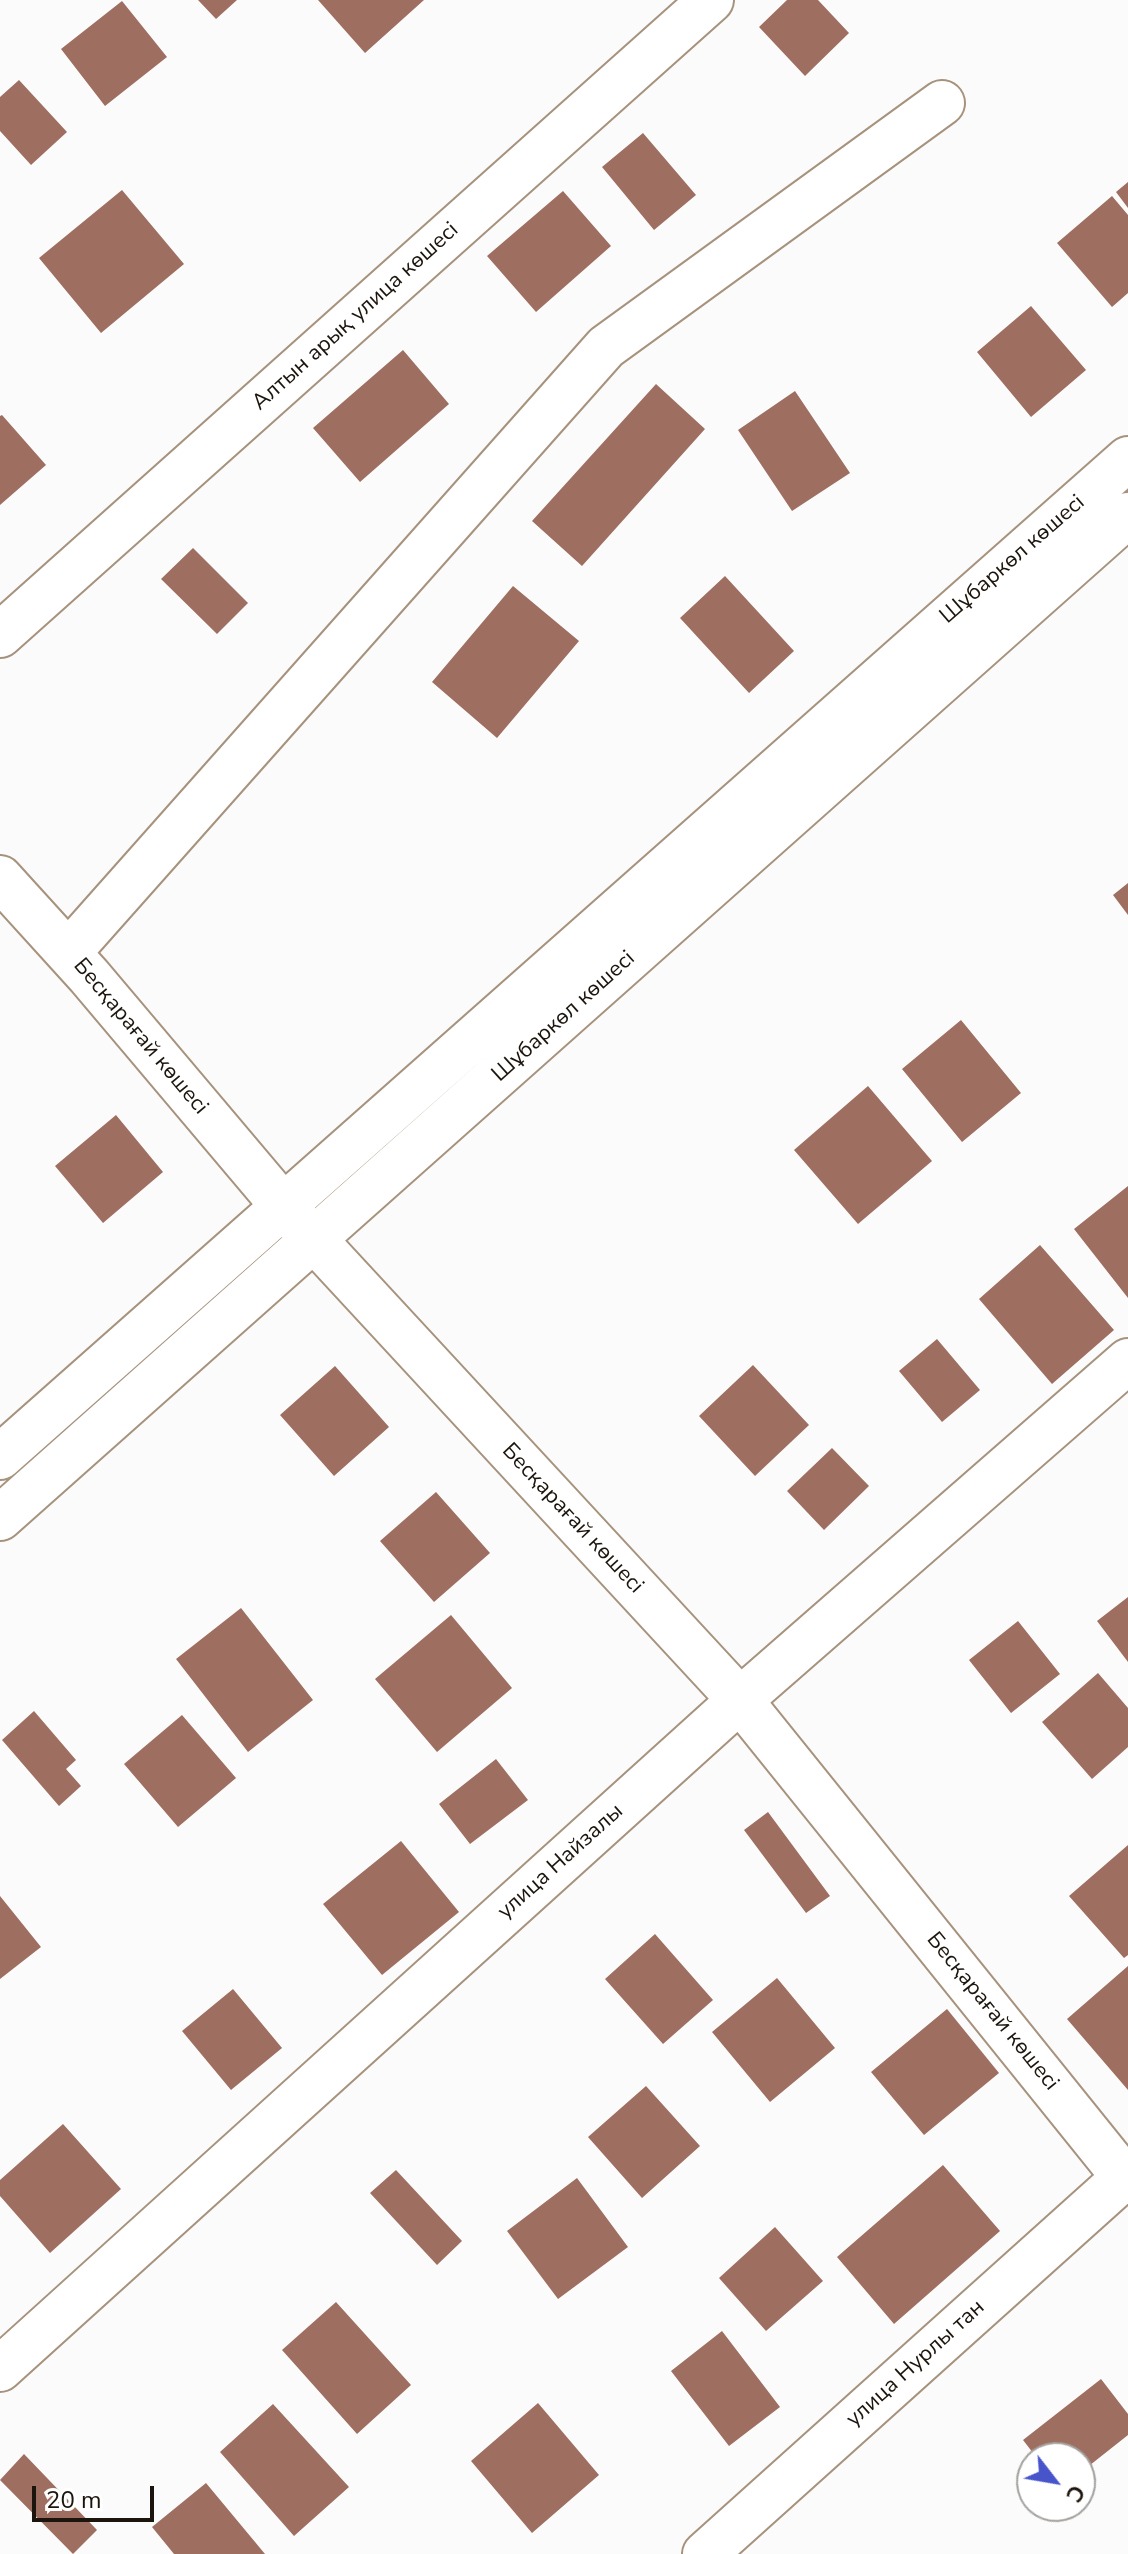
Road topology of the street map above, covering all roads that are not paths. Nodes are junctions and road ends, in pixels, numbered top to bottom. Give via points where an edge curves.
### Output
1 (711, 0) edge
2 (942, 103) dead end
3 (1128, 459) edge
4 (1128, 515) edge
5 (0, 635) edge
6 (0, 878) edge
7 (68, 953) junction
8 (284, 1207) junction
9 (314, 1240) junction
10 (1128, 1361) edge
11 (0, 1457) edge
12 (0, 1518) edge
13 (740, 1700) junction
14 (1127, 2178) edge
15 (0, 2369) edge
16 (705, 2554) edge

1 - 5 street, Алтын арық улица көшесі
2 - 7 street via 606,347
3 - 8 street, Шұбаркөл көшесі
4 - 9 street, Шұбаркөл көшесі
6 - 7 street, Бесқарағай көшесі
7 - 8 street, Бесқарағай көшесі
8 - 9 street, Бесқарағай көшесі
8 - 11 street, Шұбаркөл көшесі
9 - 12 street, Шұбаркөл көшесі
9 - 13 street, Бесқарағай көшесі
10 - 13 street, улица Найзалы
13 - 14 street, Бесқарағай көшесі
13 - 15 street, улица Найзалы
14 - 16 street, улица Нурлы тан

